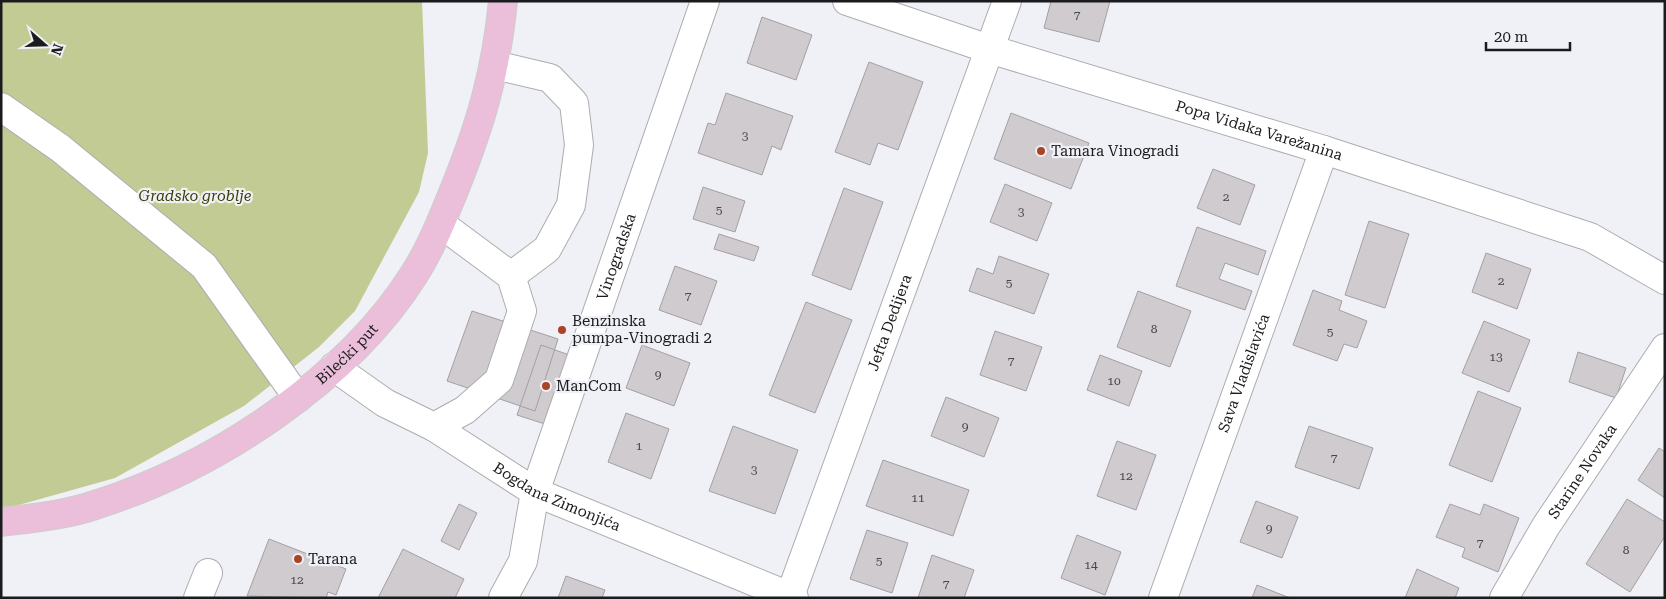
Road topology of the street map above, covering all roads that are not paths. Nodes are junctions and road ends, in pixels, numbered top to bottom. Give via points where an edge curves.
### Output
1 (503, 1) edge
2 (705, 1) edge
3 (847, 1) edge
4 (1008, 1) edge
5 (989, 49) junction
6 (495, 64) junction
7 (1, 107) edge
8 (1324, 150) junction
9 (441, 224) junction
10 (510, 276) junction
11 (1665, 280) edge
12 (1665, 348) edge
13 (334, 367) junction
14 (298, 398) junction
15 (434, 427) junction
16 (535, 492) junction
17 (1, 522) edge
18 (208, 573) dead end
19 (792, 597) edge
20 (198, 598) edge
21 (503, 598) edge
22 (1163, 598) edge
23 (1504, 598) edge

1 - 6 main road, Bilećki put
2 - 16 street, Vinogradska
3 - 5 street, Popa Vidaka Varežanina
4 - 5 street, Jefta Dedijera
5 - 8 street, Popa Vidaka Varežanina
5 - 19 street, Jefta Dedijera
6 - 9 main road, Bilećki put via 479,127
6 - 10 street via 550,78 574,103 579,145 571,205 547,249
7 - 14 street via 60,148 204,266
8 - 11 street, Popa Vidaka Varežanina via 1590,237
8 - 22 street, Sava Vladislavića
9 - 10 street
9 - 13 main road, Bilećki put via 414,275
10 - 15 street via 522,310 499,380 465,410
12 - 23 street, Starine Novaka via 1546,526
13 - 14 main road, Bilećki put
13 - 15 street, Bogdana Zimonjića via 385,403
14 - 17 main road, Bilećki put via 239,438 148,486 66,513
15 - 16 street, Bogdana Zimonjića
16 - 19 street, Bogdana Zimonjića
16 - 21 street, Vinogradska via 523,561
18 - 20 street

